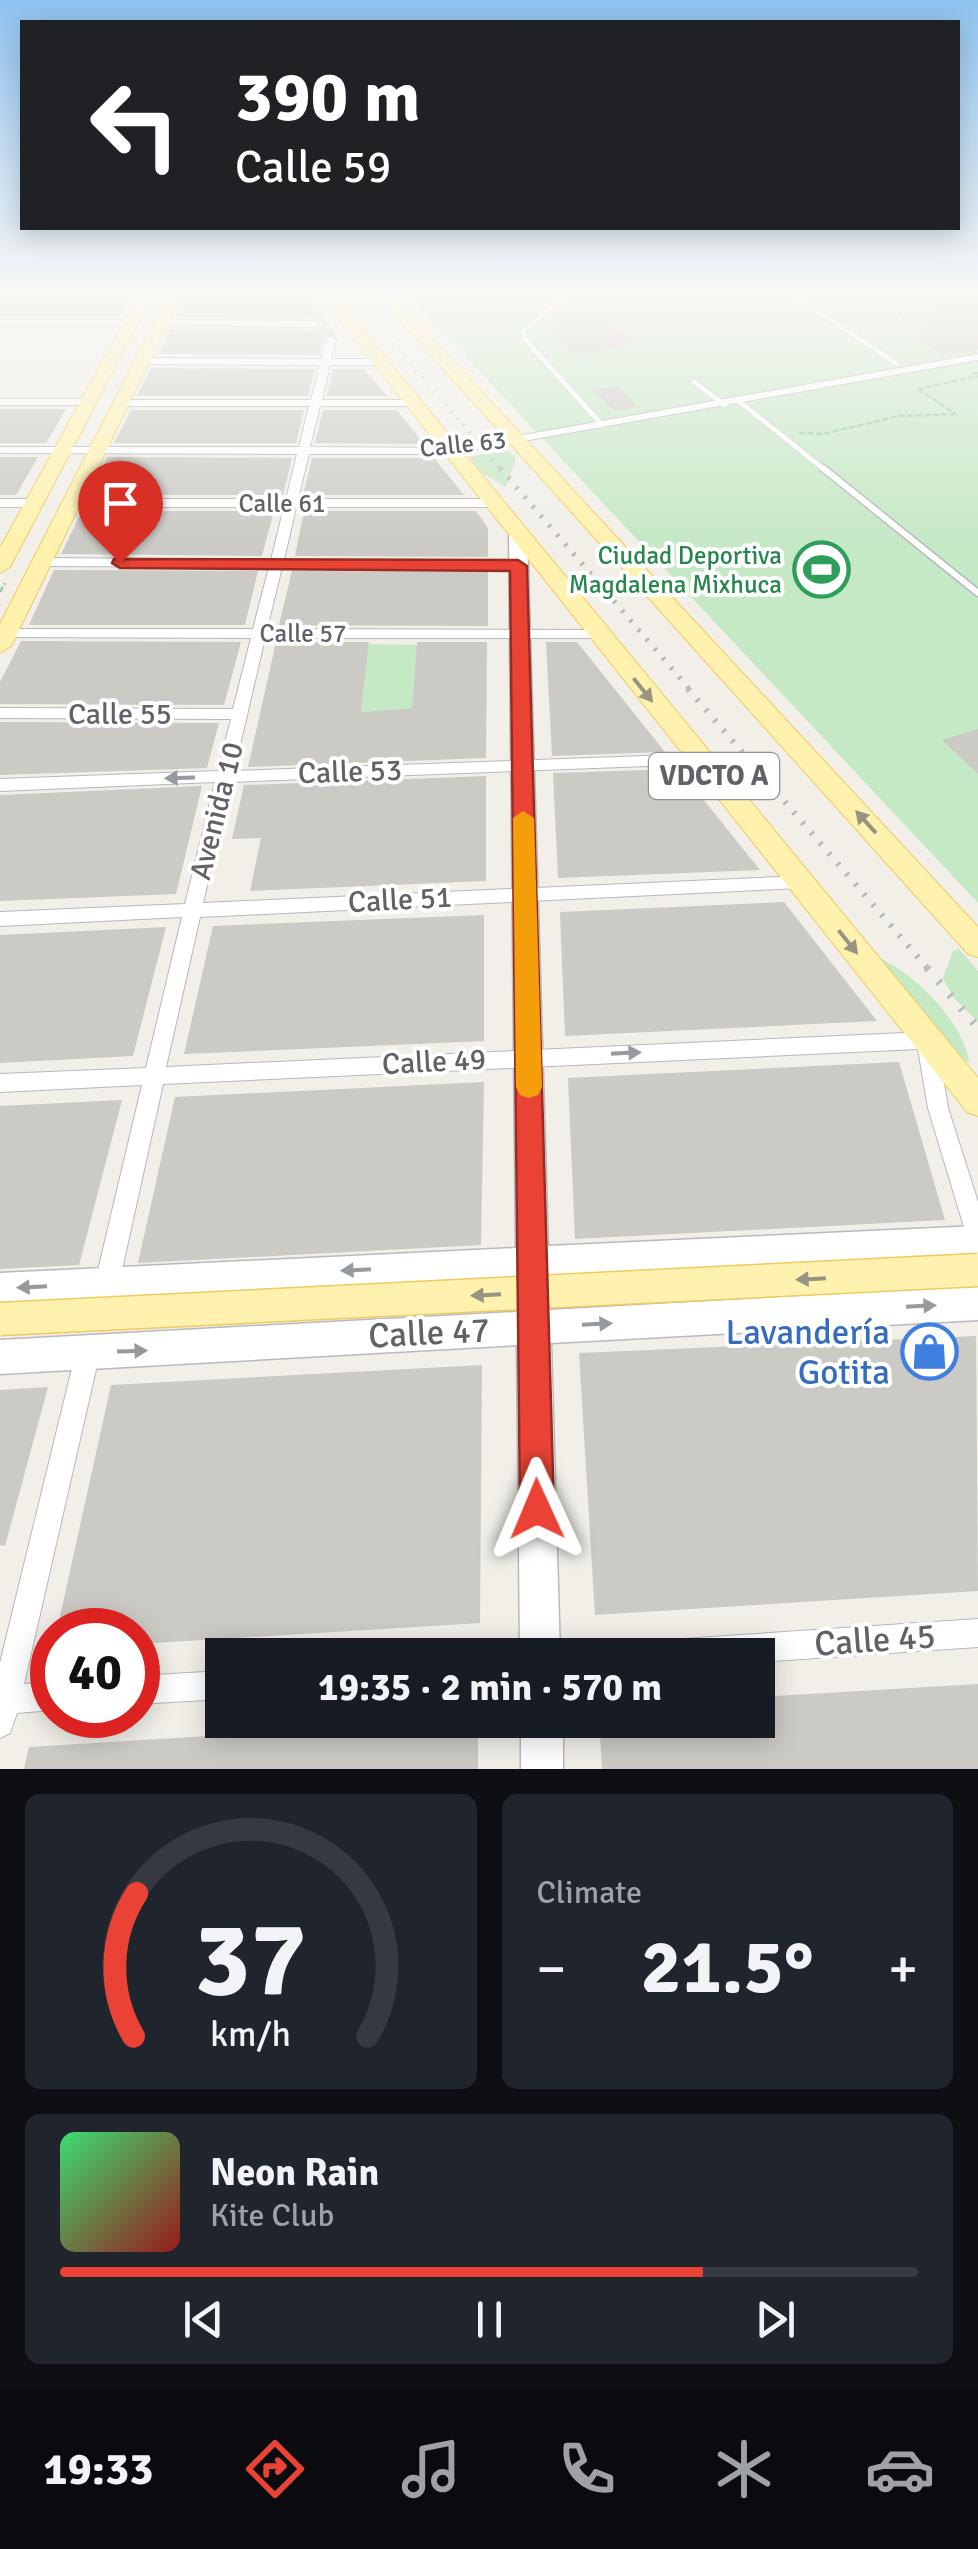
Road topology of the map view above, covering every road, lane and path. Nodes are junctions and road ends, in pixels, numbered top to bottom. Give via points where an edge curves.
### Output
1 (101, 378) edge
2 (134, 378) edge
3 (322, 378) edge
4 (392, 378) edge
5 (459, 378) edge
6 (559, 378) edge
7 (854, 378) edge
8 (967, 378) edge
9 (694, 382) dead end
10 (0, 402) edge
11 (88, 402) junction
12 (740, 402) junction
13 (121, 403) junction
14 (316, 403) junction
15 (412, 403) junction
16 (725, 405) junction
17 (602, 425) junction
18 (778, 433) junction
19 (515, 439) junction
20 (0, 450) edge
21 (63, 450) junction
22 (98, 450) junction
23 (305, 450) junction
24 (450, 451) junction
25 (293, 502) junction
26 (0, 503) edge
27 (71, 503) junction
28 (492, 503) junction
29 (34, 504) junction
30 (518, 535) junction
31 (42, 562) junction
32 (1, 564) edge
33 (278, 564) junction
34 (518, 566) junction
35 (978, 593) edge
36 (260, 633) junction
37 (520, 634) junction
38 (598, 634) junction
39 (3, 640) edge
40 (0, 713) edge
41 (240, 714) junction
42 (700, 759) junction
43 (522, 766) junction
44 (225, 776) junction
45 (0, 785) edge
46 (800, 882) junction
47 (525, 894) junction
48 (194, 910) junction
49 (0, 918) edge
50 (978, 946) edge
51 (928, 1040) junction
52 (528, 1058) junction
53 (155, 1076) junction
54 (0, 1083) edge
55 (978, 1102) edge
56 (978, 1239) edge
57 (532, 1262) junction
58 (978, 1270) edge
59 (107, 1283) junction
60 (0, 1289) edge
61 (978, 1303) edge
62 (0, 1319) edge
63 (534, 1327) junction
64 (88, 1352) junction
65 (0, 1358) edge
66 (978, 1633) edge
67 (540, 1638) edge
68 (775, 1647) edge
69 (205, 1685) edge
70 (160, 1688) edge
71 (30, 1701) edge
72 (2, 1707) edge
73 (542, 1738) edge
74 (542, 1769) edge

1 - 11 main road
2 - 13 main road
3 - 14 street, Avenida 10
4 - 15 main road, VDCTO A
5 - 19 main road, VDCTO A
6 - 17 lane
7 - 12 street, Calle 63
8 - 18 path, bridge via 918,389 957,414 868,421 823,434
9 - 16 lane
10 - 11 street
11 - 21 main road
12 - 16 street, Calle 63
12 - 18 lane
13 - 14 street
13 - 22 main road
14 - 15 street
14 - 23 street, Avenida 10
15 - 24 main road, VDCTO A
16 - 17 street, Calle 63
17 - 19 street, Calle 63
18 - 35 lane
19 - 24 street, Calle 63
50 -> 19 main road, VDCTO A
20 - 21 street, Calle 63
21 - 22 street, Calle 63
21 - 29 main road
22 - 23 street, Calle 63
22 - 27 main road
23 - 24 street, Calle 63
23 - 25 street, Avenida 10
24 - 28 main road, VDCTO A
25 - 27 street, Calle 61
25 - 28 street, Calle 61
25 - 33 street, Avenida 10
26 - 29 street
27 - 31 main road
28 - 30 main road, VDCTO A
29 - 32 main road
30 - 34 main road
30 - 38 main road, VDCTO A
31 - 33 street
31 - 39 main road
33 - 34 street
33 - 36 street, Avenida 10
34 - 37 main road
36 - 37 street, Calle 57
36 - 39 street, Calle 57
36 - 41 street, Avenida 10
37 - 38 street, Calle 57
37 - 43 main road
38 -> 42 main road, VDCTO A
40 - 41 street, Calle 55
41 - 44 street, Avenida 10
42 - 43 street, Calle 53
42 - 46 main road, VDCTO A
43 - 44 street, Calle 53
43 - 47 main road
44 -> 45 street, Calle 53
44 - 48 street, Avenida 10
46 - 47 street, Calle 51
46 -> 51 main road, VDCTO A
47 - 48 street, Calle 51
47 - 52 main road
48 - 49 street, Calle 51
48 - 53 street, Avenida 10
52 -> 51 street, Calle 49
51 - 55 main road, VDCTO A
51 - 56 street via 938,1108
52 - 53 street, Calle 49
52 - 57 main road
53 - 54 street, Calle 49
53 - 59 street, Avenida 10
56 - 57 main road, Calle 47
57 -> 59 main road, Calle 47
57 - 63 main road
58 -> 62 main road, bridge
59 -> 60 main road, Calle 47
63 -> 61 main road, Calle 47
64 -> 63 main road, Calle 47
63 - 67 main road
64 - 65 main road, Calle 47
64 - 72 street
66 - 68 street, Calle 45
69 - 70 street
71 - 72 street
73 - 74 main road

